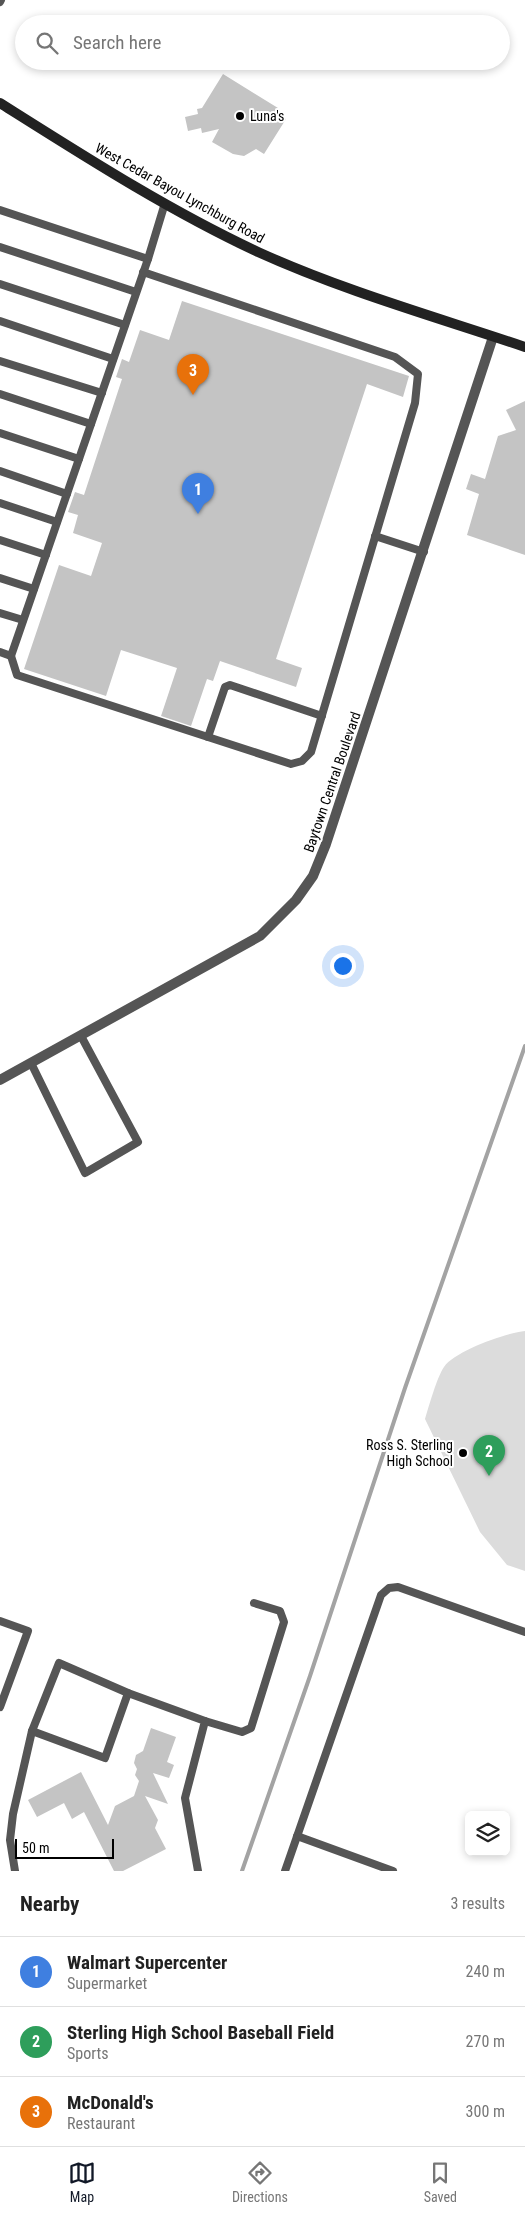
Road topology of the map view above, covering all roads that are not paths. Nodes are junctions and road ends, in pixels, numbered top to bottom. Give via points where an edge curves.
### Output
1 (0, 103) edge
2 (165, 203) junction
3 (0, 210) edge
4 (0, 247) edge
5 (148, 259) junction
6 (143, 272) junction
7 (0, 284) edge
8 (136, 292) junction
9 (0, 321) edge
10 (125, 325) junction
11 (493, 337) junction
12 (525, 347) edge
13 (113, 359) junction
14 (0, 361) edge
15 (102, 393) junction
16 (0, 394) edge
17 (91, 424) junction
18 (0, 433) edge
19 (79, 459) junction
20 (0, 471) edge
21 (67, 494) junction
22 (0, 504) edge
23 (57, 522) junction
24 (375, 536) junction
25 (0, 540) edge
26 (424, 552) junction
27 (46, 555) junction
28 (0, 578) edge
29 (34, 589) junction
30 (0, 612) edge
31 (23, 620) junction
32 (0, 652) edge
33 (11, 656) junction
34 (322, 716) junction
35 (208, 737) junction
36 (81, 1036) junction
37 (31, 1063) junction
38 (0, 1080) edge
39 (254, 1603) dead end
40 (0, 1621) edge
41 (525, 1632) edge
42 (128, 1693) junction
43 (0, 1707) edge
44 (205, 1722) junction
45 (32, 1731) junction
46 (297, 1836) junction
47 (16, 1871) edge
48 (198, 1871) edge
49 (285, 1871) edge
50 (393, 1871) edge

1 - 2 main road, West Cedar Bayou Lynchburg Road
2 - 5 lane
2 - 11 main road, West Cedar Bayou Lynchburg Road via 259,252 367,295
3 - 5 lane
4 - 8 lane
5 - 6 lane
6 - 8 lane
6 - 24 lane via 395,357 418,374 414,403
7 - 10 lane
8 - 10 lane
9 - 13 lane
10 - 13 lane
11 - 12 main road, West Cedar Bayou Lynchburg Road
11 - 26 street, Baytown Central Boulevard
13 - 15 lane
14 - 15 lane
15 - 17 lane
16 - 17 lane
17 - 19 lane
18 - 19 lane
19 - 21 lane
20 - 21 lane
21 - 23 lane
22 - 23 lane
23 - 27 lane
24 - 26 lane
24 - 34 lane
25 - 27 lane
26 - 36 street, Baytown Central Boulevard via 326,844 313,876 302,892 260,936
27 - 29 lane
28 - 29 lane
29 - 31 lane
30 - 31 lane
31 - 33 lane
32 - 33 lane
33 - 35 lane via 17,675
34 - 35 lane via 311,752 302,762 291,764
34 - 35 lane via 230,685 224,687
36 - 37 street, Baytown Central Boulevard
36 - 37 lane via 138,1142 85,1173
37 - 38 street, Baytown Central Boulevard
39 - 44 lane via 280,1611 284,1622 251,1728 242,1732
40 - 43 lane via 28,1632
41 - 46 lane via 398,1587 389,1588 380,1595
42 - 44 lane
42 - 45 lane via 105,1758
42 - 45 lane via 59,1663
44 - 48 lane via 185,1798
45 - 47 lane via 10,1840
46 - 49 lane
46 - 50 lane

